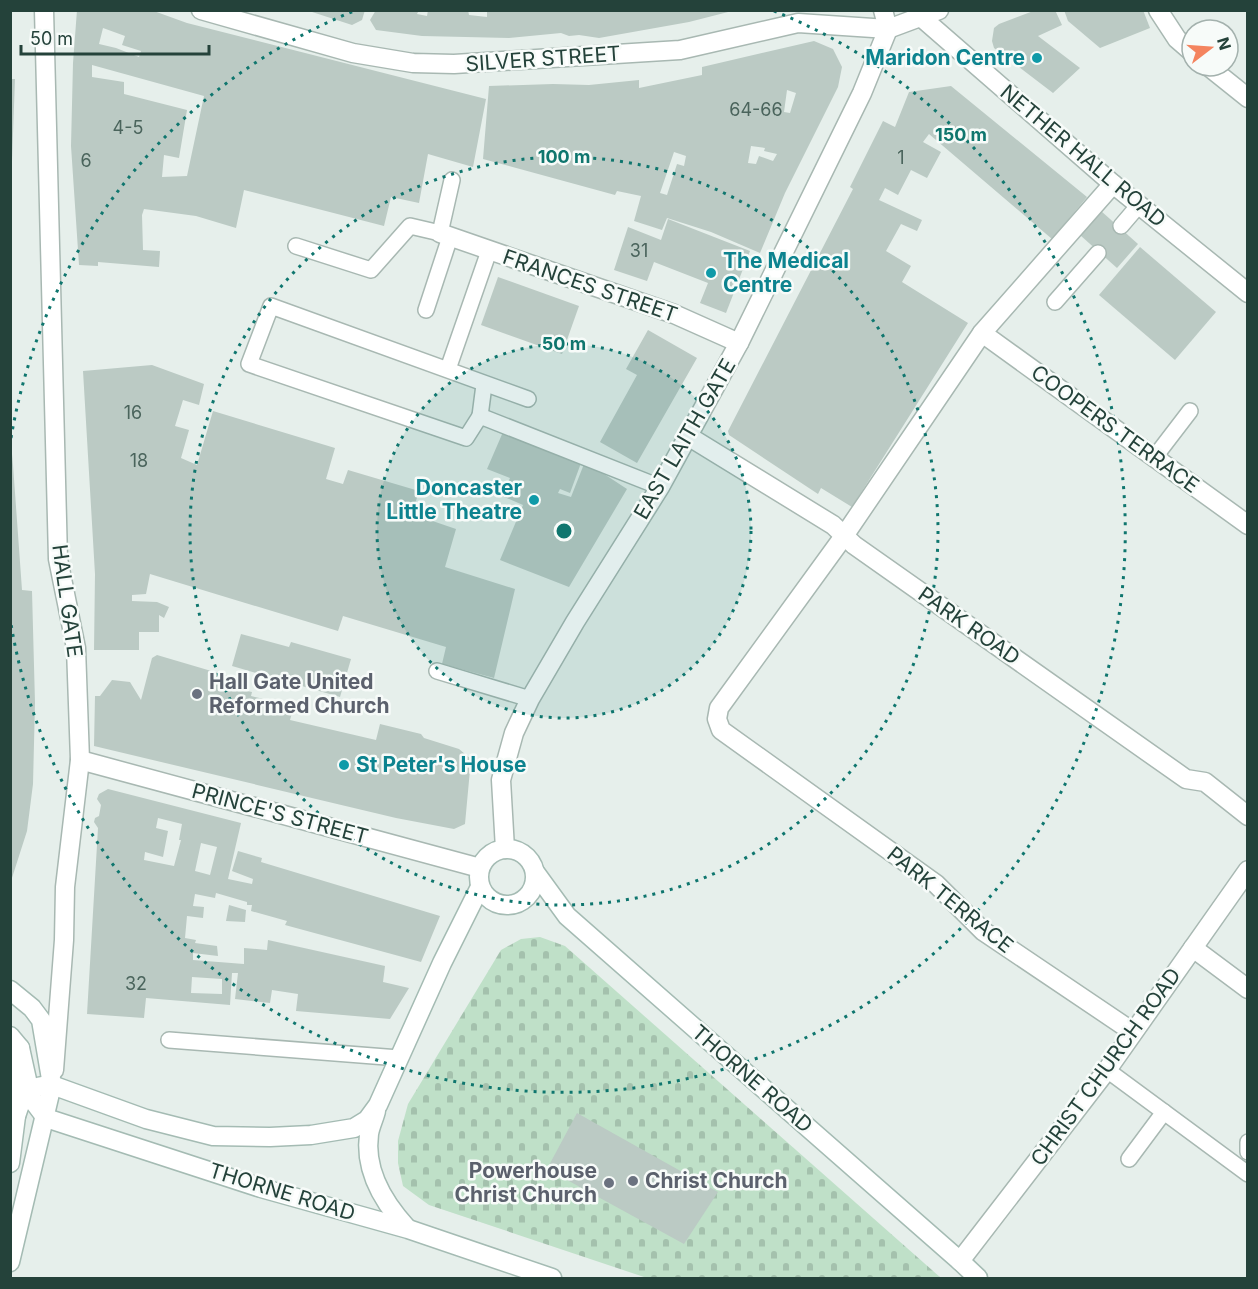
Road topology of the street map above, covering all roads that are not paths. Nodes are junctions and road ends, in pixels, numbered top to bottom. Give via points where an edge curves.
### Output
1 (44, 10) edge
2 (201, 10) edge
3 (883, 10) edge
4 (939, 10) edge
5 (1158, 10) edge
6 (921, 17) junction
7 (888, 29) junction
8 (1180, 42) edge
9 (1223, 78) edge
10 (1248, 98) edge
11 (452, 180) dead end
12 (1113, 184) junction
13 (1139, 205) junction
14 (1121, 226) dead end
15 (445, 235) junction
16 (296, 246) dead end
17 (489, 250) junction
18 (1098, 253) dead end
19 (1248, 293) edge
20 (1055, 302) dead end
21 (426, 310) dead end
22 (982, 333) junction
23 (739, 343) junction
24 (448, 369) junction
25 (484, 385) junction
26 (528, 399) dead end
27 (1190, 411) dead end
28 (480, 416) junction
29 (688, 436) junction
30 (1154, 458) junction
31 (660, 487) junction
32 (1248, 525) edge
33 (844, 536) junction
34 (437, 671) dead end
35 (530, 699) junction
36 (80, 760) junction
37 (1248, 816) edge
38 (505, 849) junction
39 (1248, 870) edge
40 (535, 872) junction
41 (480, 878) junction
42 (1193, 948) junction
43 (1248, 989) edge
44 (10, 990) edge
45 (1133, 1032) junction
46 (169, 1040) dead end
47 (15, 1042) edge
48 (399, 1058) junction
49 (1107, 1070) junction
50 (52, 1085) junction
51 (29, 1089) junction
52 (378, 1105) junction
53 (1164, 1112) junction
54 (16, 1116) junction
55 (46, 1118) junction
56 (1248, 1142) edge
57 (1248, 1152) edge
58 (1129, 1158) dead end
59 (10, 1163) edge
60 (1248, 1174) edge
61 (408, 1229) junction
62 (960, 1261) junction
63 (10, 1262) edge
64 (552, 1278) edge
65 (978, 1278) edge

1 - 36 street, HALL GATE via 58,559 76,648
2 - 7 street, SILVER STREET via 353,52 413,63 680,50 798,23
3 - 7 street
4 - 6 street
5 - 8 street
6 - 7 street
6 - 12 street, NETHER HALL ROAD
7 - 23 street, EAST LAITH GATE via 862,93
9 - 10 street
11 - 15 lane
12 - 13 street, NETHER HALL ROAD
12 - 22 street
13 - 14 lane
13 - 19 street, NETHER HALL ROAD
15 - 16 lane via 410,226 371,270
15 - 17 street, FRANCES STREET
15 - 21 lane
17 - 23 street, FRANCES STREET via 674,314
17 - 24 lane
18 - 20 lane
22 - 30 street, COOPERS TERRACE
22 - 33 street
23 - 29 street, EAST LAITH GATE
24 - 25 lane
24 - 28 lane via 271,306 249,364 466,438
25 - 26 lane
25 - 28 lane
27 - 30 lane
28 - 31 lane
29 - 31 street, EAST LAITH GATE
29 - 33 street, PARK ROAD via 834,525
30 - 32 street, COOPERS TERRACE
31 - 35 street, EAST LAITH GATE
33 - 37 street, PARK ROAD via 1186,779 1205,782
33 - 45 street, PARK TERRACE via 719,708 721,730 936,884 983,931
34 - 35 lane
35 - 38 street, EAST LAITH GATE via 514,733 501,780
36 - 41 street, PRINCE'S STREET
36 - 50 street, HALL GATE via 64,887 64,940
38 - 40 street via 524,855
38 - 41 street via 484,860
39 - 42 street, CHRIST CHURCH ROAD
40 - 41 street via 536,881 527,898 509,906 484,895
40 - 62 street, THORNE ROAD via 583,931
41 - 48 street, THORNE ROAD
42 - 43 street
42 - 45 street, CHRIST CHURCH ROAD
44 - 50 street via 41,1020
45 - 49 street, CHRIST CHURCH ROAD
46 - 48 lane
47 - 51 street
47 - 54 street
48 - 52 street, THORNE ROAD
49 - 53 lane
49 - 62 street, CHRIST CHURCH ROAD
50 - 51 street
50 - 52 street, THORNE ROAD via 146,1119 213,1136 311,1135 354,1128 367,1120
50 - 55 street, HALL GATE
51 - 54 street via 21,1098
51 - 55 street
52 - 61 street via 369,1134 371,1166 391,1211
53 - 58 lane
53 - 60 lane
54 - 59 street
55 - 61 street, THORNE ROAD via 261,1188
55 - 63 street, HALL GATE
56 - 57 lane
61 - 64 street, THORNE ROAD
62 - 65 street, THORNE ROAD

